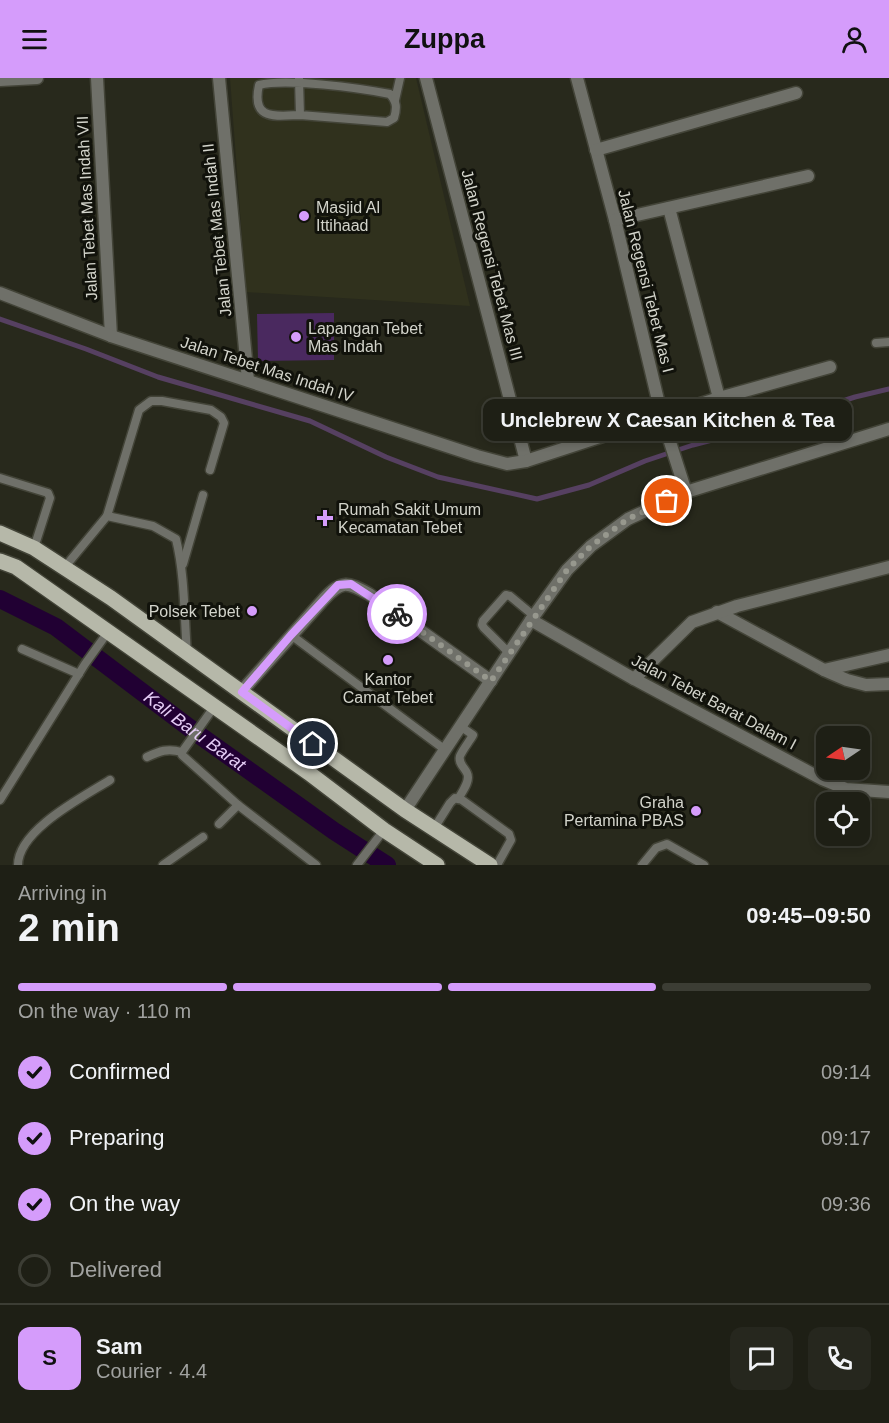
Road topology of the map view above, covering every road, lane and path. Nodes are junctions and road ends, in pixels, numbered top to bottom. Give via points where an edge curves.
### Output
1 (37, 78) edge
2 (97, 78) edge
3 (219, 78) edge
4 (400, 78) edge
5 (426, 78) edge
6 (577, 78) edge
7 (299, 79) edge
8 (0, 80) edge
9 (796, 93) dead end
10 (395, 100) junction
11 (300, 115) junction
12 (596, 150) junction
13 (808, 176) dead end
14 (669, 208) junction
15 (615, 220) junction
16 (0, 292) edge
17 (111, 336) junction
18 (889, 342) edge
19 (876, 343) dead end
20 (830, 368) dead end
21 (248, 380) junction
22 (719, 398) junction
23 (662, 417) junction
24 (889, 429) edge
25 (526, 461) junction
26 (210, 470) dead end
27 (0, 478) edge
28 (685, 487) junction
29 (203, 495) dead end
30 (107, 516) junction
31 (0, 533) edge
32 (15, 538) junction
33 (34, 548) junction
34 (2, 562) edge
35 (182, 566) junction
36 (889, 567) edge
37 (64, 568) junction
38 (717, 612) junction
39 (533, 618) junction
40 (291, 635) junction
41 (105, 637) junction
42 (22, 649) dead end
43 (187, 653) junction
44 (509, 653) junction
45 (889, 655) edge
46 (824, 670) junction
47 (79, 674) junction
48 (634, 679) junction
49 (491, 681) junction
50 (889, 684) edge
51 (242, 692) junction
52 (214, 707) junction
53 (460, 726) junction
54 (444, 750) junction
55 (182, 752) junction
56 (147, 758) dead end
57 (110, 780) dead end
58 (889, 792) edge
59 (458, 799) junction
60 (0, 800) edge
61 (238, 805) junction
62 (405, 810) junction
63 (219, 824) dead end
64 (384, 830) junction
65 (433, 830) junction
66 (203, 837) dead end
67 (18, 865) edge
68 (163, 865) edge
69 (316, 865) edge
70 (357, 865) edge
71 (437, 865) edge
72 (490, 865) edge
73 (497, 865) edge
74 (642, 865) edge
75 (704, 865) edge

1 - 8 street
2 - 17 street, Jalan Tebet Mas Indah VII
3 - 21 street, Jalan Tebet Mas Indah II
4 - 10 lane
5 - 25 street, Jalan Regensi Tebet Mas III
6 - 12 street, Jalan Regensi Tebet Mas I
7 - 10 lane via 390,94
7 - 11 lane
7 - 11 lane via 266,82 259,86 257,94 261,111 267,116
9 - 12 street
10 - 11 lane via 397,110 387,122
12 - 15 street, Jalan Regensi Tebet Mas I
13 - 14 street
14 - 15 street
14 - 22 street
15 - 23 street, Jalan Regensi Tebet Mas I
16 - 17 street, Jalan Tebet Mas Indah IV
17 - 21 street, Jalan Tebet Mas Indah IV
18 - 19 lane
20 - 22 street, Jalan Tebet Mas Indah IV
21 - 25 street, Jalan Tebet Mas Indah IV via 495,462
22 - 23 street, Jalan Tebet Mas Indah IV
23 - 25 street, Jalan Tebet Mas Indah IV
23 - 28 street, Jalan Regensi Tebet Mas I
24 - 28 street
26 - 30 lane via 224,423 221,417 211,410 151,401 139,410
27 - 33 lane via 48,493 50,498
28 - 39 street via 628,519 591,546 567,570
29 - 35 lane
30 - 35 lane via 153,526 176,539
30 - 37 lane
31 - 32 main road
32 - 33 main road
32 - 34 main road
33 - 37 main road
34 - 41 main road via 16,567
35 - 43 lane
36 - 38 street
37 - 43 main road
38 - 46 street
38 - 48 street via 692,622
39 - 44 street
39 - 44 lane via 506,595 483,621 484,628
39 - 48 street, Jalan Tebet Barat Dalam I
40 - 49 street via 335,587 351,584
40 - 51 street
40 - 54 lane
41 - 47 lane
41 - 52 main road
42 - 47 lane
43 - 51 main road
44 - 49 street
45 - 46 street
46 - 50 street via 866,685
47 - 60 lane
48 - 58 street, Jalan Tebet Barat Dalam I via 822,779 846,789
49 - 53 street
51 - 62 main road
52 - 55 lane
52 - 64 main road
53 - 54 street
53 - 59 lane via 472,735 460,757 468,778
54 - 62 street
55 - 56 lane via 163,750
55 - 61 lane
57 - 67 lane via 40,826 22,848
59 - 65 lane via 450,803
59 - 73 lane via 509,834 511,840
61 - 63 lane
61 - 69 lane
62 - 65 main road
64 - 70 lane
64 - 71 main road
65 - 72 main road
66 - 68 lane
74 - 75 lane via 656,848 667,844

